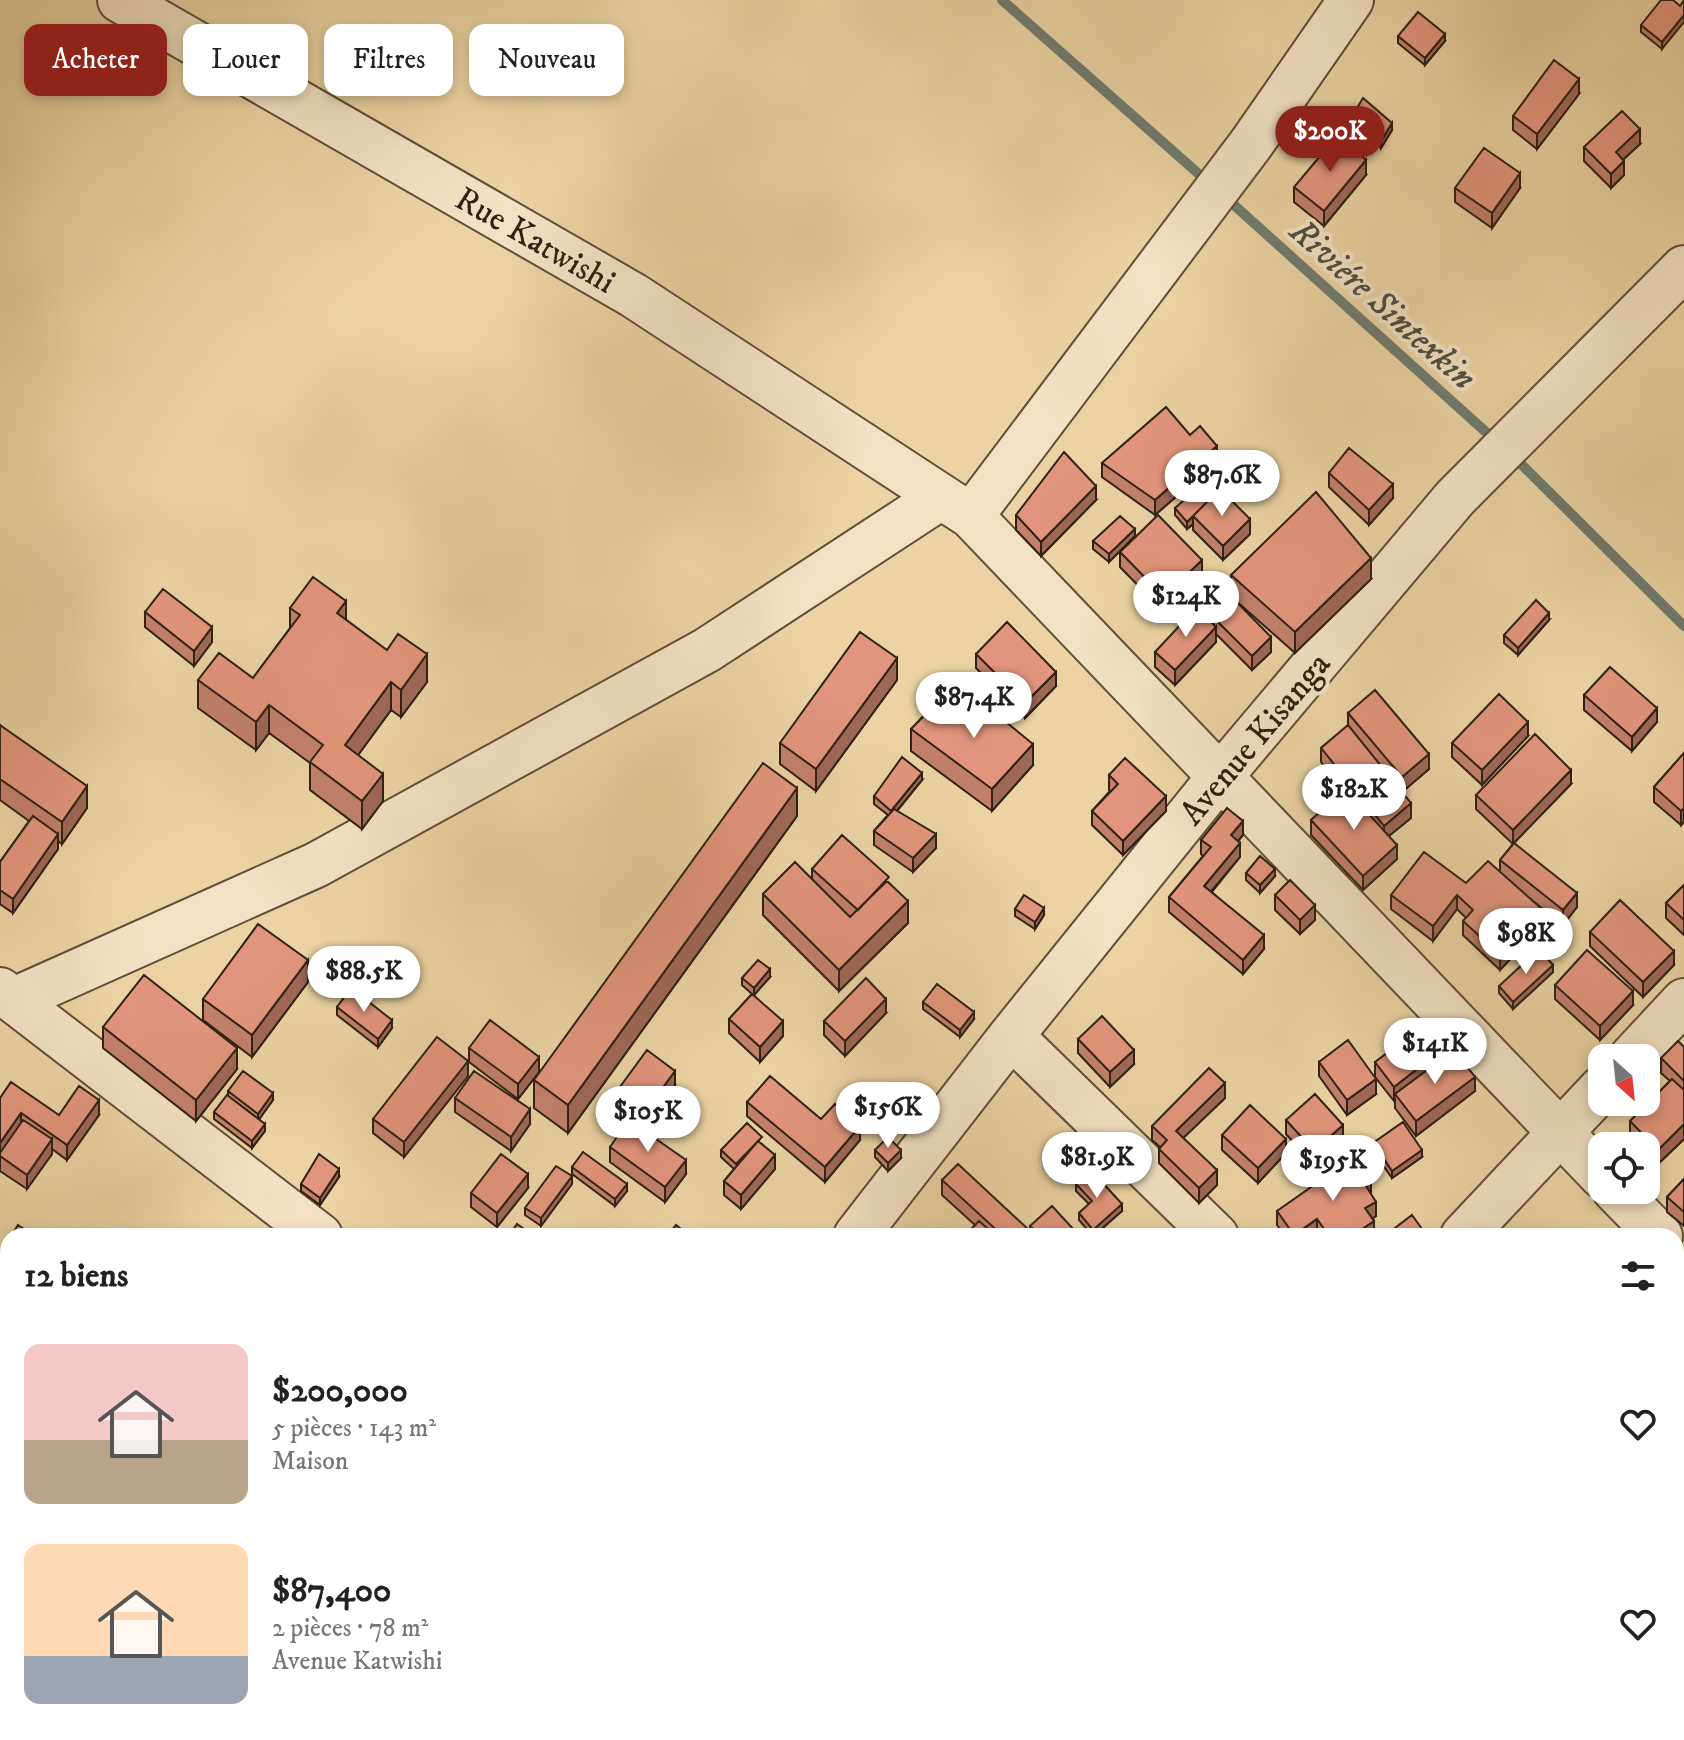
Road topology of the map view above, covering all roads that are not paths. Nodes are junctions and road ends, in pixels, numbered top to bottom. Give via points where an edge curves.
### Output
1 (120, 0) edge
2 (1351, 0) edge
3 (1684, 268) edge
4 (956, 507) junction
5 (1218, 779) junction
6 (7, 995) edge
7 (1684, 1001) edge
8 (1011, 1036) junction
9 (1644, 1044) edge
10 (1588, 1103) edge
11 (1560, 1133) junction
12 (1588, 1162) edge
13 (1629, 1204) edge
14 (309, 1228) edge
15 (862, 1228) edge
16 (1208, 1228) edge
17 (1471, 1228) edge
18 (1652, 1228) edge

1 - 4 street, Rue Katwishi via 633,295
2 - 4 street via 1251,144
3 - 5 street, Avenue Kisanga via 1455,498
4 - 5 street, Rue Katwishi
4 - 6 street via 316,865
5 - 8 street, Avenue Kisanga
5 - 11 street, Rue Katwishi
6 - 14 street
7 - 9 street
8 - 15 street, Avenue Kisanga
8 - 16 street
10 - 11 street
11 - 12 street, Rue Katwishi
11 - 17 street
13 - 18 street

